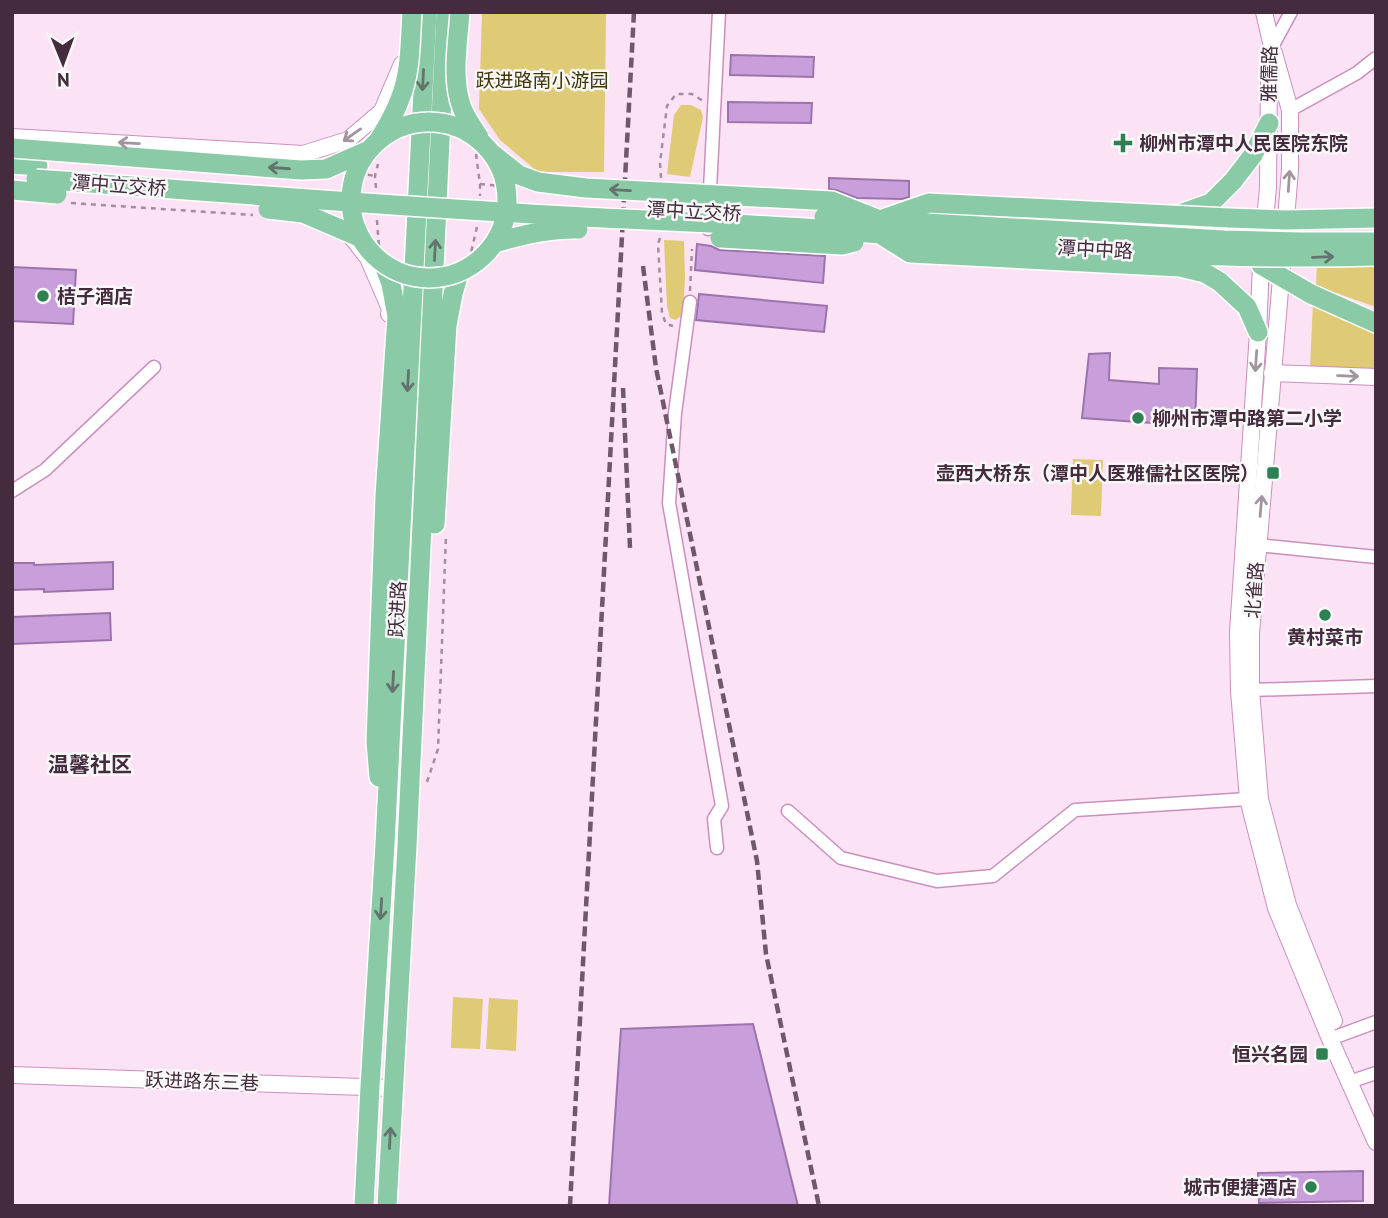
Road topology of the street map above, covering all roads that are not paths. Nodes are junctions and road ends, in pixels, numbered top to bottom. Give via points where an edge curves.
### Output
1 (405, 12) edge
2 (412, 12) edge
3 (427, 12) edge
4 (446, 12) edge
5 (460, 12) edge
6 (719, 12) edge
7 (1264, 12) edge
8 (1291, 12) edge
9 (1272, 47) junction
10 (1376, 58) edge
11 (1290, 110) junction
12 (1269, 123) junction
13 (12, 137) edge
14 (374, 145) junction
15 (12, 148) edge
16 (489, 150) junction
17 (12, 164) edge
18 (12, 177) edge
19 (12, 185) edge
20 (12, 190) edge
21 (710, 202) junction
22 (853, 209) junction
23 (1172, 216) junction
24 (1376, 218) edge
25 (1286, 220) junction
26 (1265, 225) junction
27 (881, 227) junction
28 (815, 229) joint
29 (359, 237) junction
30 (851, 239) junction
31 (1376, 242) edge
32 (495, 243) junction
33 (1376, 256) edge
34 (384, 265) junction
35 (1261, 265) junction
36 (459, 273) junction
37 (1281, 276) junction
38 (690, 302) road end
39 (1376, 313) edge
40 (1376, 323) edge
41 (1258, 332) junction
42 (154, 367) dead end
43 (1272, 373) junction
44 (1376, 377) edge
45 (12, 491) edge
46 (1257, 545) junction
47 (1376, 557) edge
48 (1376, 686) edge
49 (1251, 690) junction
50 (1248, 799) junction
51 (788, 811) dead end
52 (385, 844) junction
53 (407, 846) junction
54 (717, 848) dead end
55 (1376, 1022) edge
56 (1335, 1037) junction
57 (1376, 1073) edge
58 (12, 1075) edge
59 (1354, 1080) junction
60 (370, 1087) junction
61 (392, 1088) junction
62 (1376, 1115) edge
63 (1376, 1142) edge
64 (364, 1206) edge
65 (387, 1206) edge

1 -> 13 street via 402,67 382,111 348,140 303,154
2 - 14 main road, bridge via 406,80 394,115
3 -> 52 main road, 跃进路
53 -> 4 main road, 跃进路
5 - 16 main road, bridge via 457,89 462,108
6 - 21 street
7 - 9 street, 雅儒路
8 - 9 street
9 - 11 street, 北雀路
9 - 12 street, 雅儒路
10 - 11 street
25 -> 11 street, 北雀路
12 - 23 main road via 1253,155 1211,203
12 - 26 street, 雅儒路
14 -> 15 main road, bridge via 326,169 302,170
14 - 16 main road, bridge via 405,125 433,122 460,128
14 - 29 main road, bridge via 359,163 350,193
27 -> 16 main road, bridge via 832,201 538,182 519,175
16 - 32 main road, bridge via 501,169 508,199
17 - 27 main road, 潭中立交桥, bridge
18 - 28 main road, 潭中立交桥, bridge via 542,215
19 - 52 street via 294,203 339,221 368,258 390,309 370,723
20 - 29 main road, bridge via 281,210 303,213
21 - 22 street
21 - 30 street via 708,229
22 - 26 street
22 - 30 street
23 - 26 main road, bridge
23 - 27 main road, bridge via 929,203
24 - 25 main road
25 - 26 main road
25 - 37 street, 北雀路
26 - 35 street, 北雀路
27 - 28 main road, 潭中中路, bridge
27 - 31 main road, 潭中中路, bridge
27 - 32 main road, bridge via 842,245 562,228
27 -> 33 main road, 潭中中路, bridge via 956,241 1202,255
27 - 41 main road, bridge via 910,253 1180,267 1220,282 1247,307
29 - 34 main road, bridge
30 - 35 street
32 - 36 main road, bridge
34 - 36 main road, bridge via 420,278
34 - 52 main road via 397,316 376,742
35 - 37 main road
35 - 41 street, 北雀路
36 - 53 main road via 447,325 425,743
37 - 39 main road
37 - 40 main road
37 - 43 street, 北雀路
38 - 54 street via 669,503 722,806 713,820
41 -> 50 street, 北雀路 via 1238,632 1238,691
42 - 45 street via 45,470
43 -> 44 street
46 -> 43 street, 北雀路
46 - 47 street
46 - 49 street, 北雀路
48 - 49 street
49 - 56 street, 北雀路 via 1260,799 1288,905
50 - 51 street via 1075,810 993,876 937,881 841,858
50 - 56 street, 北雀路 via 1276,908
52 -> 60 main road, 跃进路
53 - 61 main road, 跃进路
55 - 56 street
56 - 59 street, 北雀路
57 - 59 street
58 - 60 street, 跃进路东三巷
59 - 62 street, 北雀路
59 - 63 street, 北雀路
60 - 61 street, 跃进路东三巷
60 - 64 main road, 跃进路
65 -> 61 main road, 跃进路

